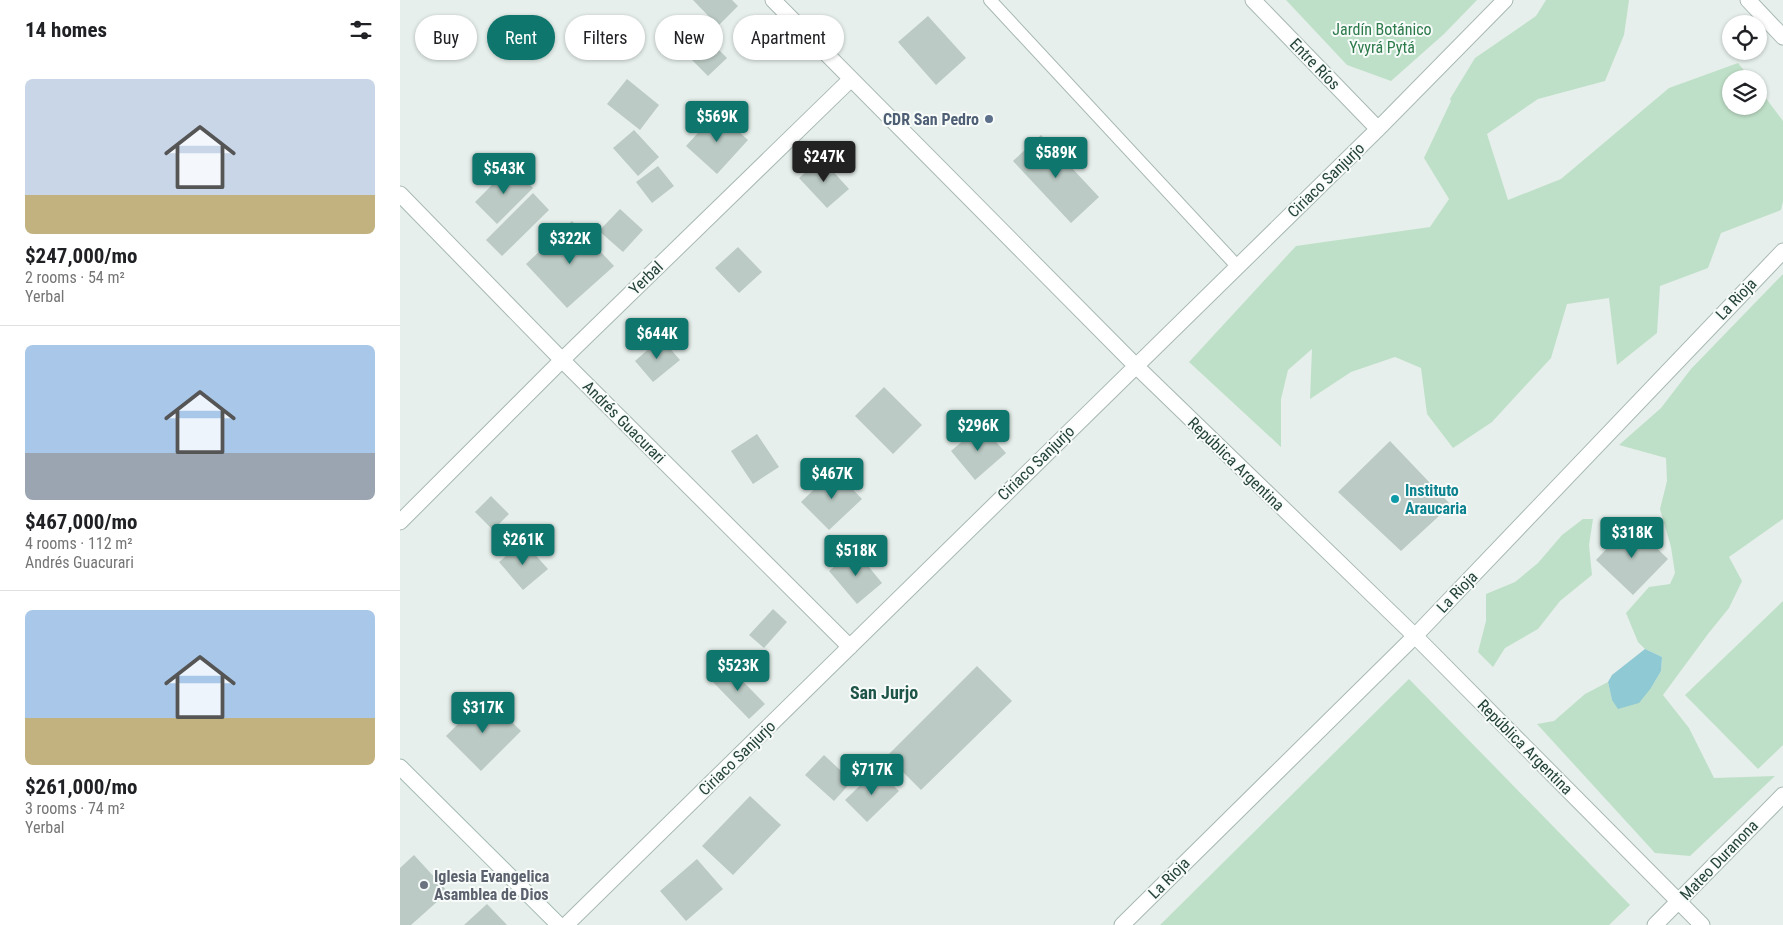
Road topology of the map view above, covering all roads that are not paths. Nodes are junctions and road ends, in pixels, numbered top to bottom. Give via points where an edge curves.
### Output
1 (773, 0) edge
2 (990, 0) edge
3 (1253, 0) edge
4 (1505, 0) edge
5 (1748, 0) edge
6 (1783, 37) edge
7 (851, 79) junction
8 (1378, 129) junction
9 (400, 194) edge
10 (1783, 251) edge
11 (1237, 266) junction
12 (562, 360) junction
13 (1136, 366) junction
14 (400, 522) edge
15 (1415, 636) junction
16 (850, 647) junction
17 (400, 768) edge
18 (1783, 794) edge
19 (1679, 902) junction
20 (559, 925) edge
21 (566, 925) edge
22 (1122, 925) edge
23 (1655, 925) edge
24 (1702, 925) edge

1 - 7 street, República Argentina
2 - 11 lane
3 - 8 street, Entre Ríos
4 - 8 street, Ciriaco Sanjurjo
5 - 6 street
7 - 12 street, Yerbal
7 - 13 street, República Argentina
8 - 11 street, Ciriaco Sanjurjo
9 - 12 street, Andrés Guacurari
10 - 15 street, La Rioja
11 - 13 street, Ciriaco Sanjurjo
12 - 14 street, Yerbal
12 - 16 street, Andrés Guacurari
13 - 15 street, República Argentina
13 - 16 street, Ciriaco Sanjurjo
15 - 19 street, República Argentina
15 - 22 street, La Rioja
16 - 21 street, Ciriaco Sanjurjo
17 - 20 street
18 - 19 street, Mateo Duranona
19 - 23 street, Mateo Duranona
19 - 24 street, República Argentina

